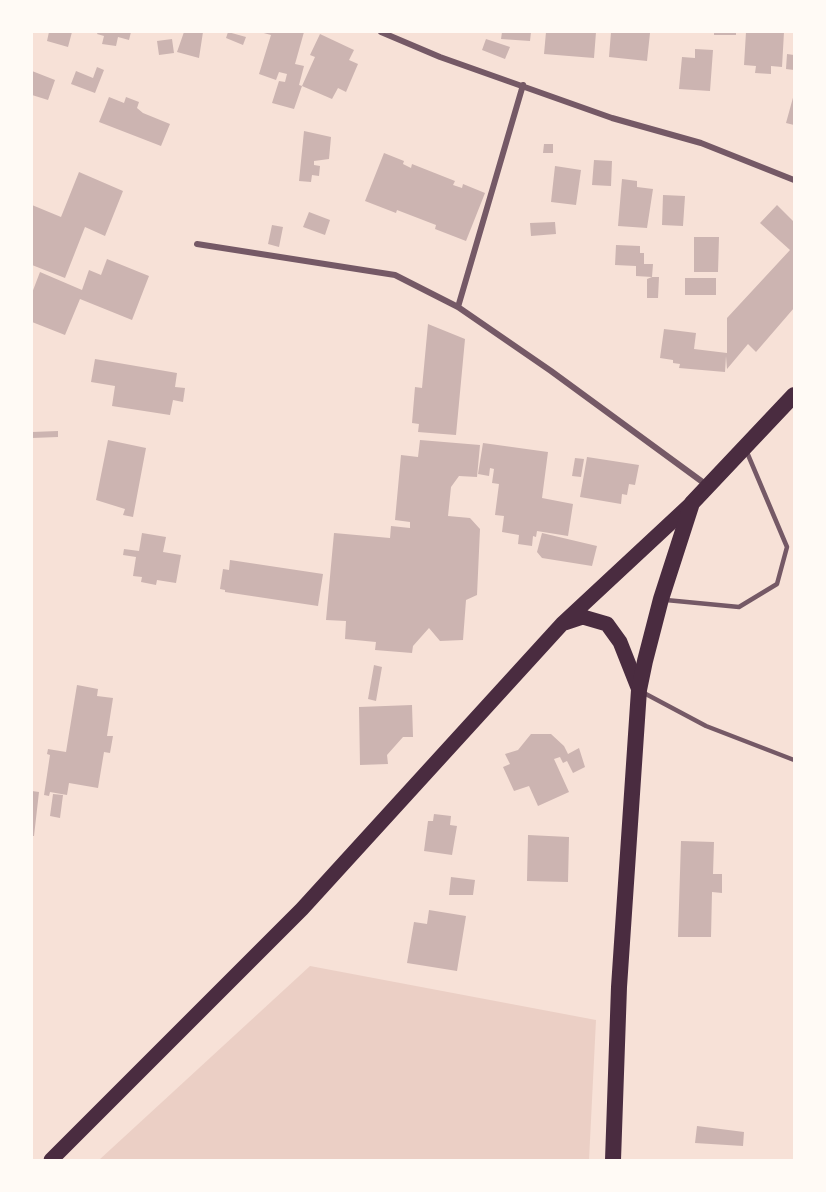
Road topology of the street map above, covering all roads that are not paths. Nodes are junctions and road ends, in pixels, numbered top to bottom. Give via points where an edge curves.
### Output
1 (381, 32) edge
2 (523, 85) junction
3 (795, 180) edge
4 (197, 244) dead end
5 (458, 307) junction
6 (795, 394) edge
7 (744, 447) junction
8 (708, 486) junction
9 (692, 502) junction
10 (661, 599) junction
11 (562, 624) junction
12 (639, 690) junction
13 (795, 760) edge
14 (51, 1161) edge
15 (613, 1161) edge

1 - 2 street
2 - 3 street via 612,118 701,143
2 - 5 street
4 - 5 street via 394,274
5 - 8 street
6 - 7 highway
7 - 8 highway
7 - 10 lane via 788,547 777,584 739,607
8 - 9 highway
9 - 10 highway
9 - 11 main road
10 - 12 highway
11 - 12 main road via 583,617 607,624 620,642
11 - 14 main road via 302,909
12 - 13 lane via 706,726
12 - 15 highway

